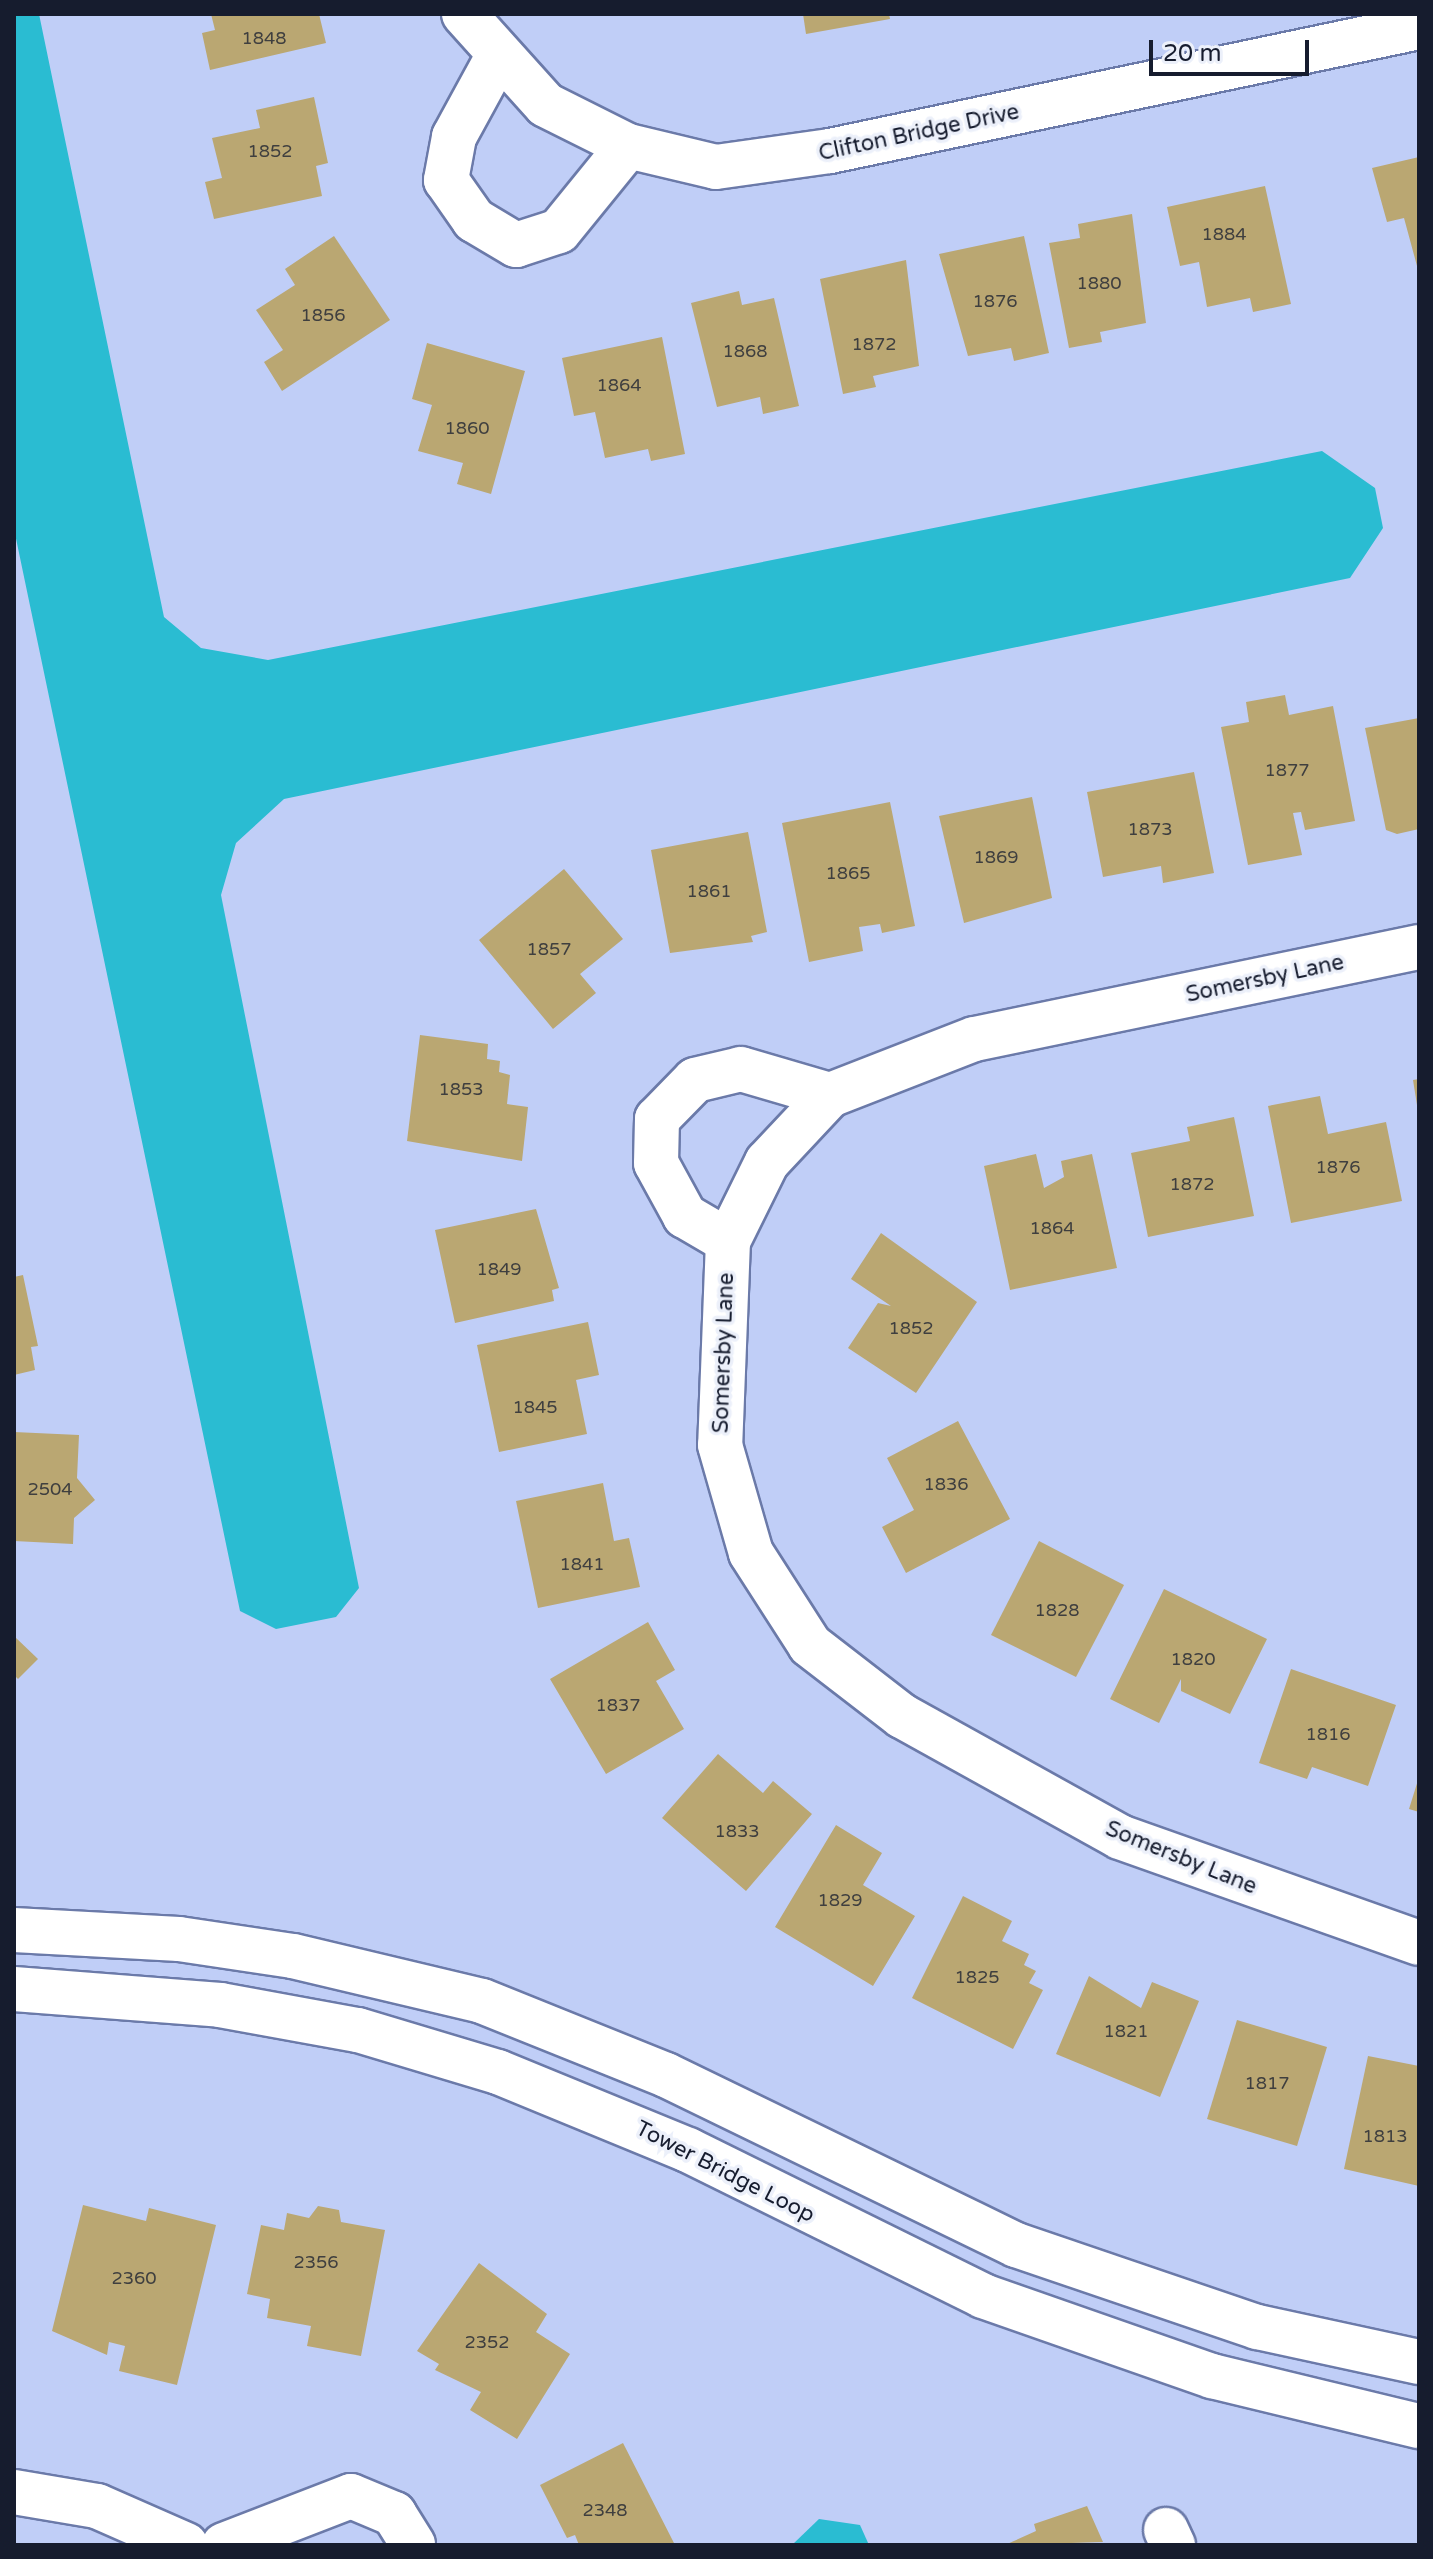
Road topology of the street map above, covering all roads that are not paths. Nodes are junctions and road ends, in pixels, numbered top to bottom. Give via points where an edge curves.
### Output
1 (464, 14) edge
2 (1419, 27) edge
3 (497, 58) junction
4 (628, 146) junction
5 (1419, 947) edge
6 (830, 1095) junction
7 (728, 1241) junction
8 (14, 1930) edge
9 (1419, 1943) edge
10 (14, 1989) edge
11 (1419, 2362) edge
12 (1419, 2426) edge
13 (14, 2492) edge
14 (186, 2545) edge
15 (224, 2545) edge
16 (413, 2545) edge

1 - 3 street, Clifton Bridge Drive
2 - 4 street, Clifton Bridge Drive via 778,162 716,167
3 - 4 street, Clifton Bridge Drive via 546,105
3 - 4 street via 454,137 446,180 474,220 516,245 559,231
5 - 6 street, Somersby Lane via 974,1039
6 - 7 street, Somersby Lane via 767,1162
6 - 7 street via 741,1069 695,1080 657,1119 656,1163 685,1216
7 - 9 street, Somersby Lane via 720,1445 751,1553 810,1645 902,1716 1120,1837
8 - 11 street via 179,1939 293,1956 482,2001 666,2075 1016,2245 1257,2327
10 - 12 street, Tower Bridge Loop via 220,2005 358,2030 484,2068 688,2150 983,2296 1212,2376
13 - 14 street via 97,2506
15 - 16 street via 351,2496 394,2514

